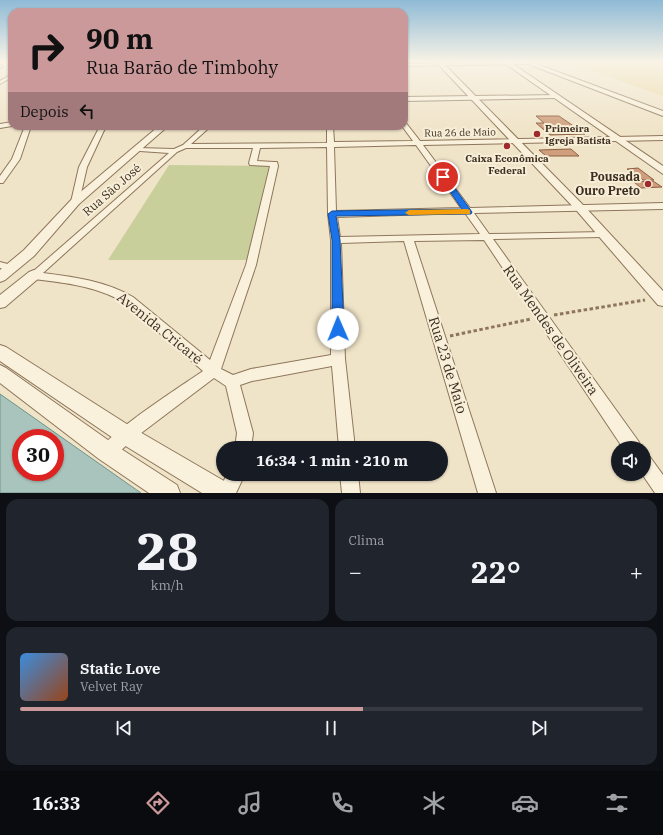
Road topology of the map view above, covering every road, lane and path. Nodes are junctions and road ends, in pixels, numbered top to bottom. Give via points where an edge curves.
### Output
1 (462, 85) edge
2 (540, 85) edge
3 (586, 85) edge
4 (556, 96) junction
5 (475, 98) junction
6 (408, 99) edge
7 (663, 114) edge
8 (408, 129) edge
9 (26, 130) edge
10 (101, 130) edge
11 (160, 130) edge
12 (203, 130) edge
13 (330, 130) edge
14 (663, 138) edge
15 (617, 139) junction
16 (515, 141) junction
17 (418, 143) junction
18 (330, 145) junction
19 (185, 146) junction
20 (257, 146) junction
21 (140, 149) junction
22 (175, 150) junction
23 (663, 171) edge
24 (0, 181) edge
25 (75, 202) junction
26 (663, 206) edge
27 (581, 209) junction
28 (468, 212) junction
29 (332, 214) junction
30 (602, 234) junction
31 (486, 236) junction
32 (408, 238) junction
33 (336, 240) junction
34 (6, 266) edge
35 (34, 275) junction
36 (0, 277) edge
37 (662, 298) edge
38 (0, 303) edge
39 (0, 352) edge
40 (338, 359) junction
41 (213, 371) junction
42 (0, 373) edge
43 (232, 382) junction
44 (126, 435) junction
45 (244, 441) edge
46 (346, 441) edge
47 (628, 441) edge
48 (107, 452) junction
49 (651, 473) edge
50 (233, 481) edge
51 (350, 481) edge
52 (663, 490) edge
53 (168, 493) edge
54 (223, 493) edge
55 (227, 493) edge
56 (351, 493) edge
57 (487, 493) edge

1 - 5 street
2 - 4 street
3 - 7 street
4 - 5 street
4 - 15 street
5 - 6 street
5 - 16 street
8 - 17 street, Rua Mendes de Oliveira
9 - 24 street via 16,158
10 - 25 street via 84,167
11 - 21 street
12 - 19 street, Rua São José
13 - 18 street
14 - 15 street, Rua 26 de Maio
15 - 16 street, Rua 26 de Maio
15 - 23 street
16 - 17 street, Rua 26 de Maio
16 - 27 street
17 - 18 street, Rua 26 de Maio
17 - 28 street, Rua Mendes de Oliveira
18 - 20 street, Rua 26 de Maio
18 - 29 street
19 - 20 street, Rua 26 de Maio
19 - 22 street, Rua São José
20 - 41 street via 253,163 270,163 274,166 251,265
21 - 22 street
21 - 25 street
22 - 35 street, Rua São José
25 - 34 street via 42,240
26 - 27 street
27 - 28 street
27 - 30 street
28 - 29 street
28 - 31 street, Rua Mendes de Oliveira
29 - 33 street
30 - 31 street
30 - 37 street
31 - 32 street
31 - 47 street, Rua Mendes de Oliveira
32 - 33 street
32 - 57 street, Rua 23 de Maio
33 - 40 street
34 - 35 street
34 - 36 street
35 - 38 street
35 - 41 street, Avenida Cricaré via 116,291
39 - 44 street
40 - 43 street
40 - 46 street
41 - 43 street, Avenida Cricaré
41 - 44 street, Avenida Cricaré
42 - 48 street
43 - 45 street via 245,433
44 - 48 street, Avenida Cricaré
44 - 54 street
48 - 53 street
49 - 52 street
50 - 55 street
51 - 56 street

